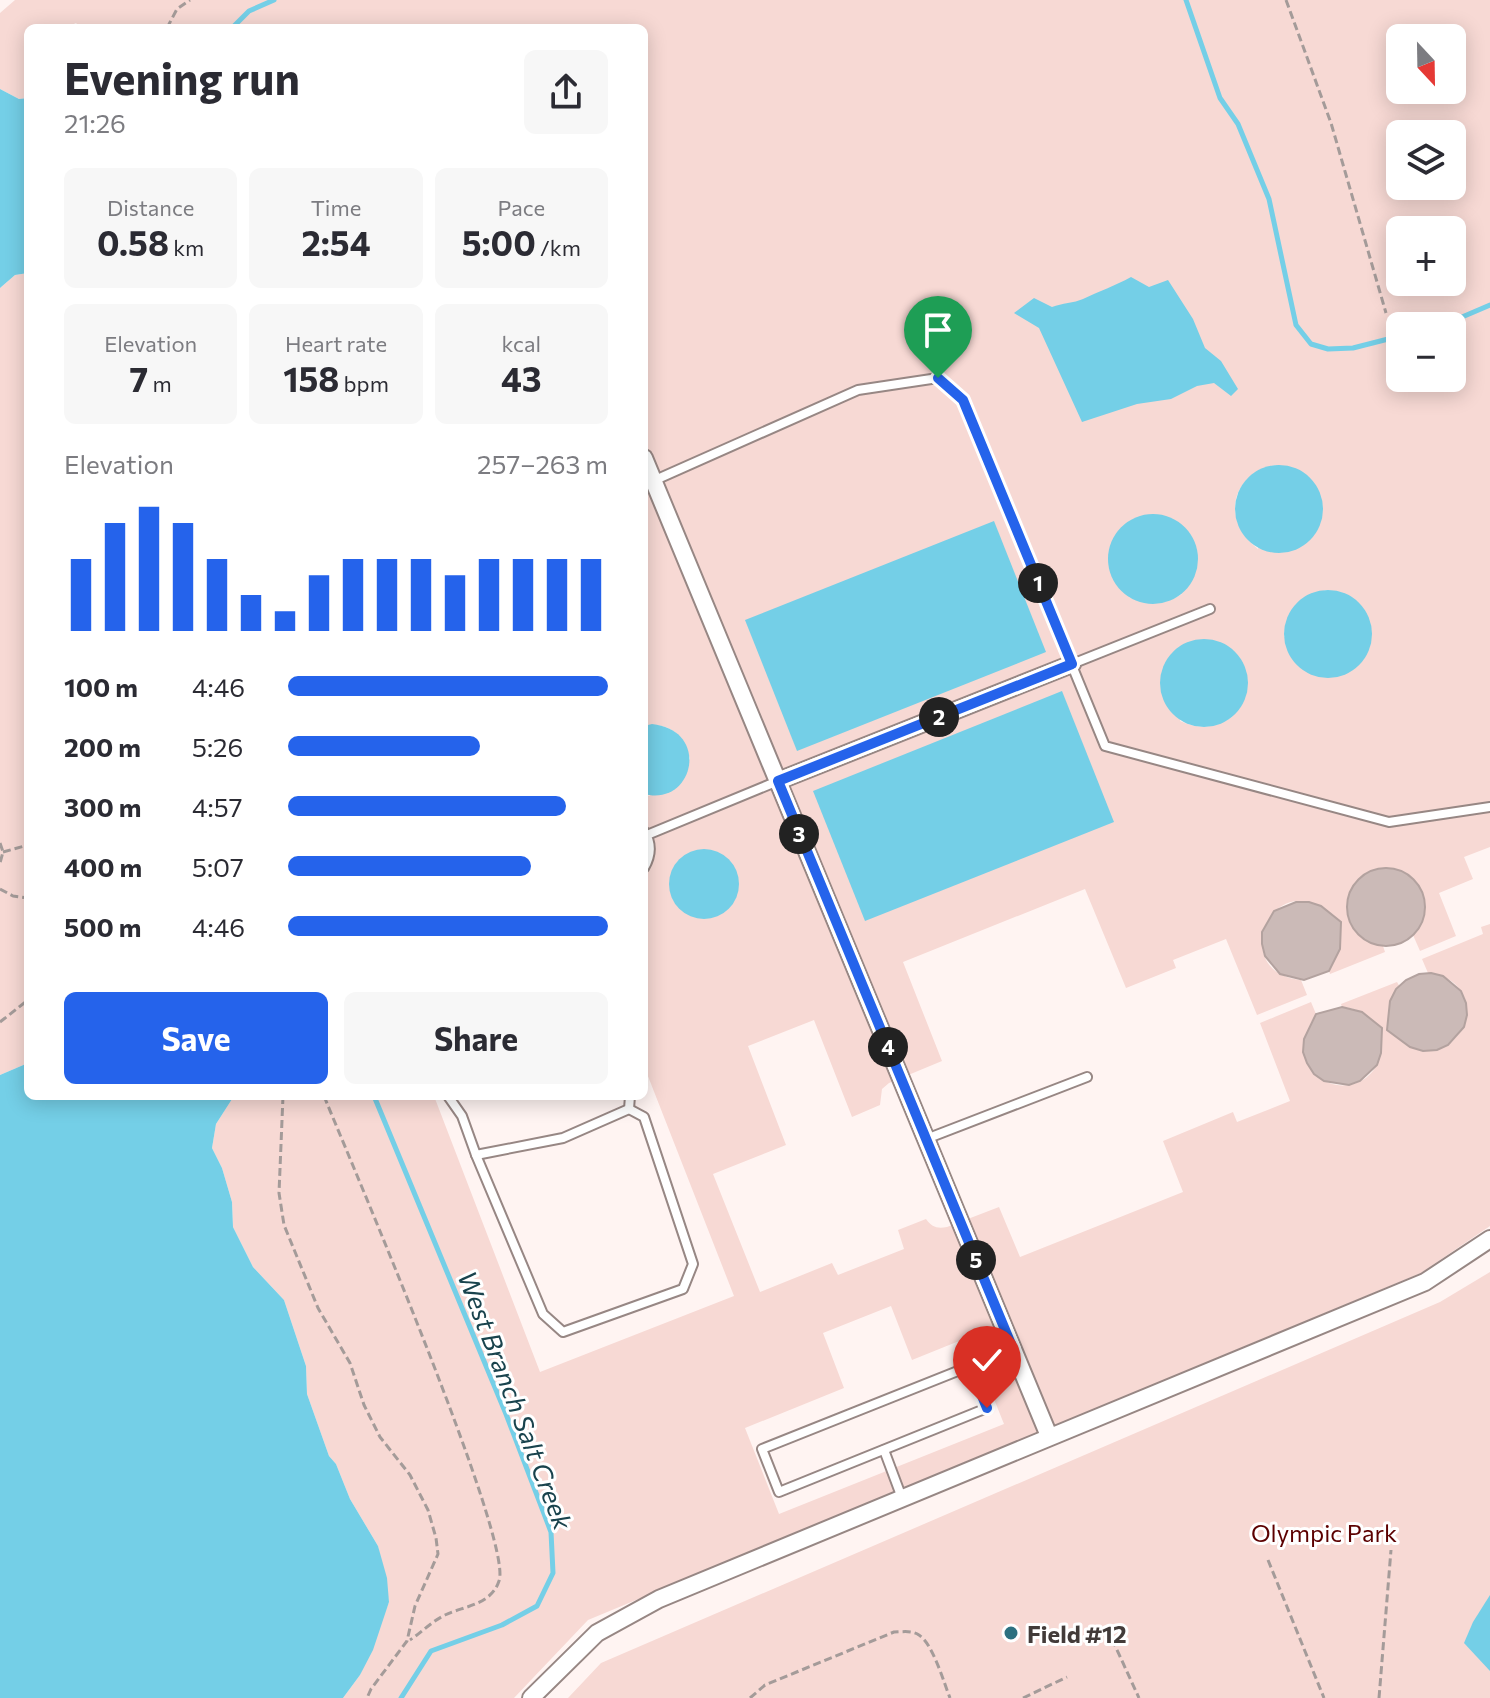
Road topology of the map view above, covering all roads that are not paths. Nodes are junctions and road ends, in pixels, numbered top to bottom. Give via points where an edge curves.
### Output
1 (649, 483) edge
2 (1210, 609) dead end
3 (1072, 664) junction
4 (778, 781) junction
5 (1490, 807) edge
6 (648, 832) edge
7 (1087, 1077) dead end
8 (451, 1100) edge
9 (630, 1100) edge
10 (629, 1109) junction
11 (926, 1139) junction
12 (476, 1155) junction
13 (1490, 1239) edge
14 (1013, 1349) junction
15 (970, 1366) junction
16 (1049, 1436) junction
17 (884, 1450) junction
18 (903, 1499) junction
19 (531, 1698) edge

1 - 3 lane via 858,390 938,378 963,400
1 - 4 street
2 - 3 lane
3 - 4 street
3 - 5 lane via 1105,746 1389,822
4 - 6 lane
4 - 11 street
7 - 11 lane
8 - 12 lane
9 - 10 lane
10 - 12 lane via 563,1138
10 - 12 lane via 644,1117 693,1264 683,1289 563,1332 543,1314
11 - 14 street
13 - 16 street via 1425,1282
14 - 15 lane
14 - 16 street
15 - 17 lane via 987,1408
15 - 17 lane via 762,1449 779,1492
16 - 18 street
17 - 18 lane
18 - 19 street via 659,1599 597,1633

